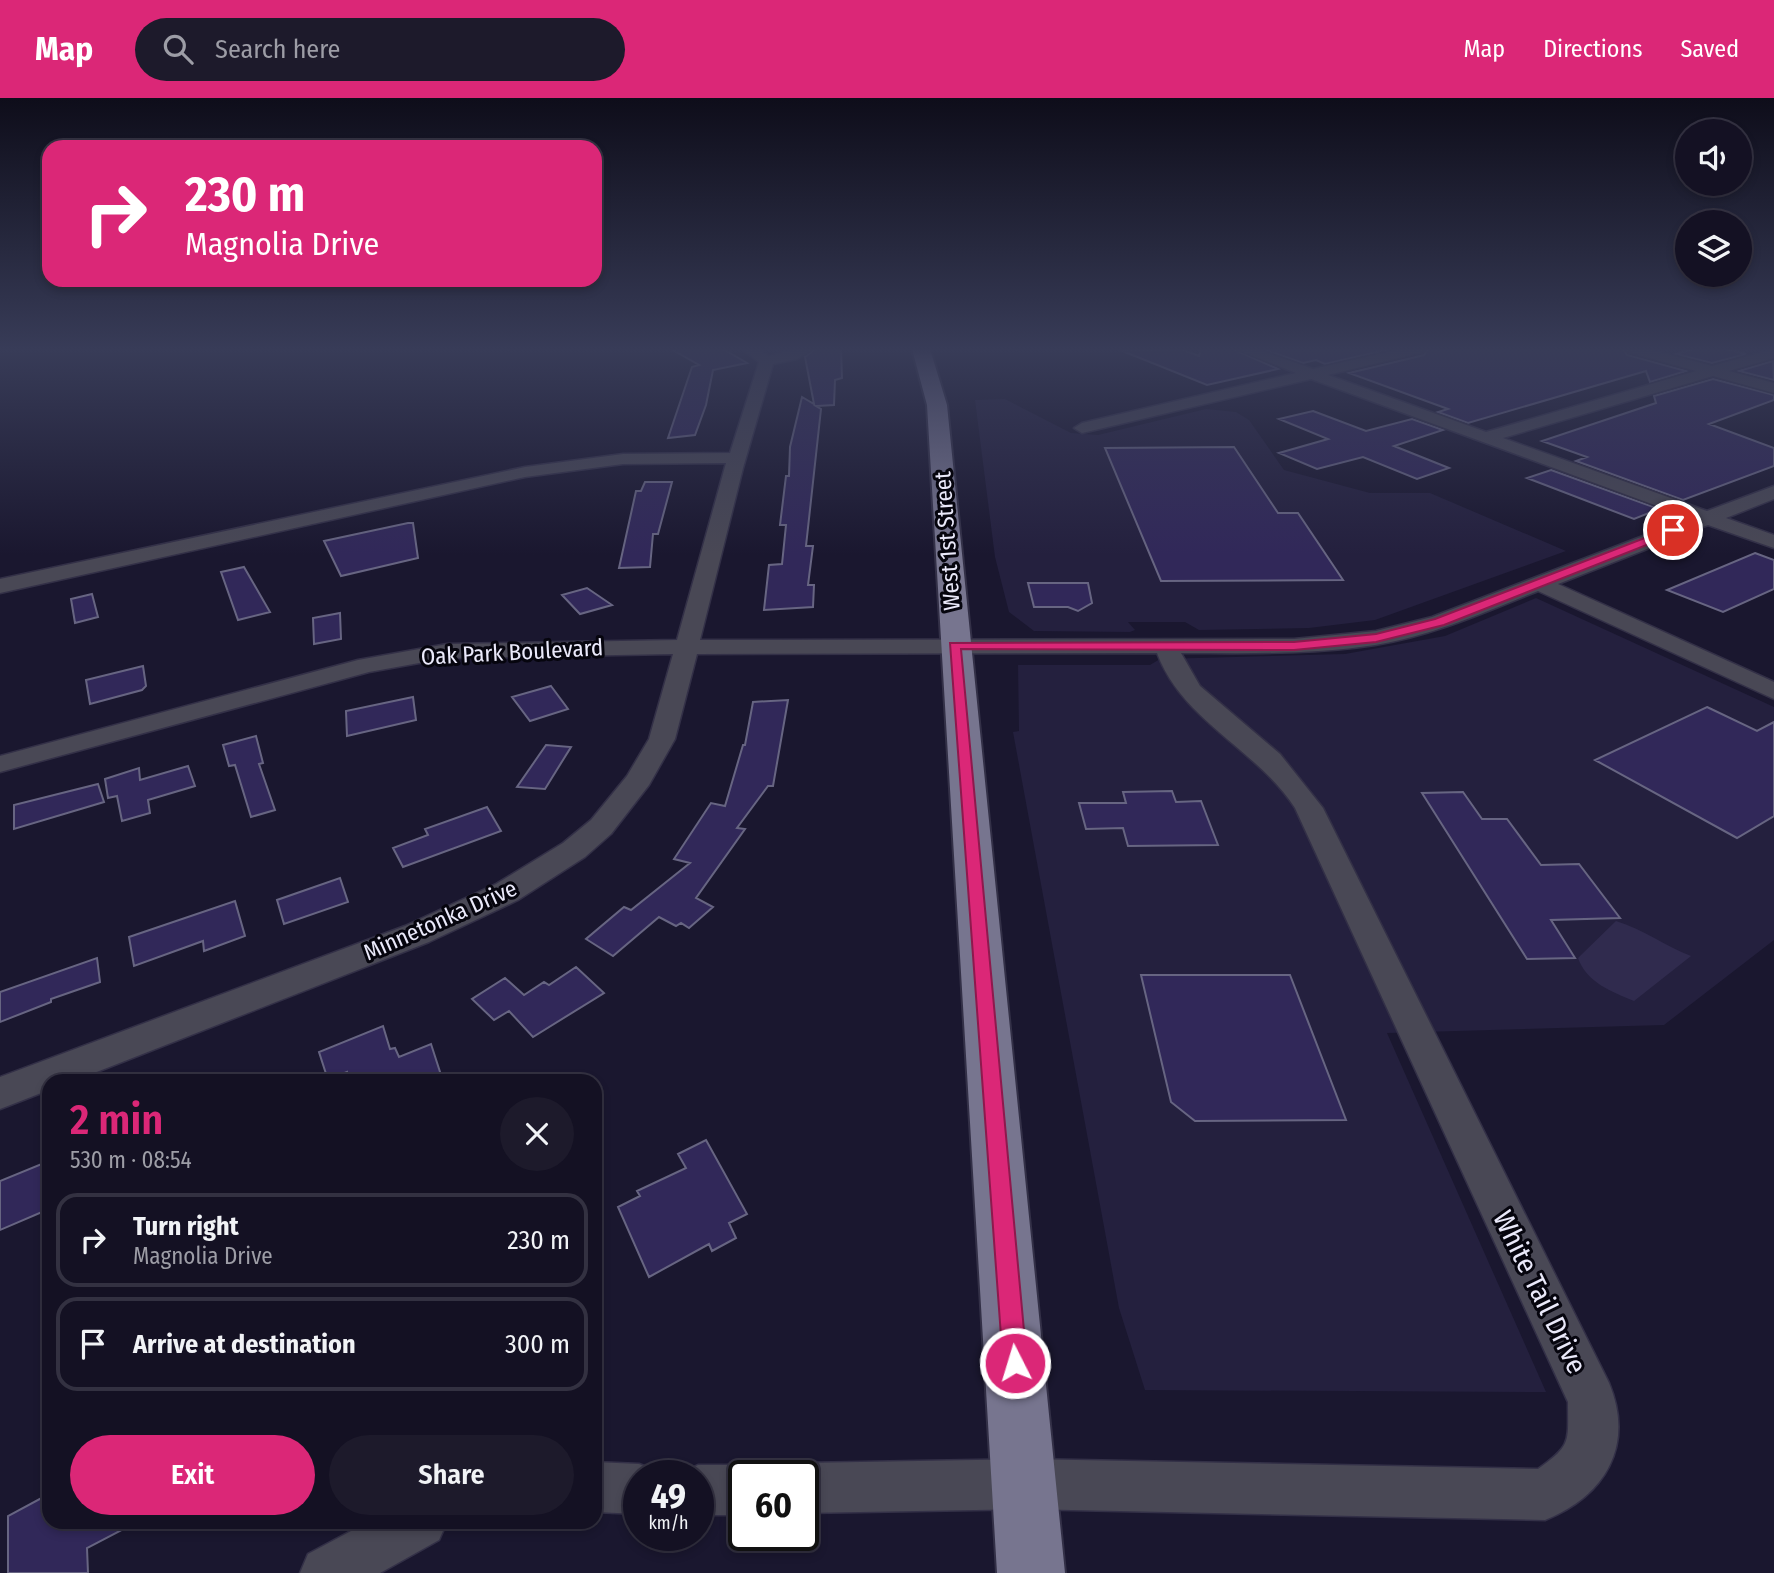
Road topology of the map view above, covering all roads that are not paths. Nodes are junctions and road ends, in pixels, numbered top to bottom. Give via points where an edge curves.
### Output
1 (746, 418) edge
2 (938, 418) edge
3 (1125, 418) edge
4 (1433, 418) edge
5 (1552, 418) edge
6 (1082, 428) dead end
7 (1486, 437) junction
8 (737, 458) junction
9 (1774, 492) edge
10 (1706, 517) junction
11 (1774, 542) edge
12 (1538, 583) junction
13 (0, 586) edge
14 (954, 646) junction
15 (1166, 646) junction
16 (686, 647) junction
17 (1774, 691) edge
18 (0, 764) edge
19 (50, 1074) edge
20 (42, 1077) edge
21 (0, 1093) edge
22 (1025, 1484) junction
23 (602, 1487) edge
24 (623, 1488) edge
25 (819, 1489) edge
26 (408, 1529) edge
27 (327, 1573) edge
28 (1031, 1573) edge

1 - 8 street, Minnetonka Drive
2 - 14 main road, West 1st Street
3 - 6 street
4 - 7 street
5 - 7 street
7 - 10 street
8 - 13 street via 623,459 525,472
8 - 16 street, Minnetonka Drive
9 - 10 street, Oak Park Boulevard
10 - 11 street
10 - 12 street, Oak Park Boulevard
12 - 15 street, Oak Park Boulevard via 1440,622 1376,638 1294,646
12 - 17 street
14 - 15 street, Oak Park Boulevard
14 - 16 street, Oak Park Boulevard
14 - 22 main road, West 1st Street
15 - 22 street, White Tail Drive via 1171,664 1200,704 1276,765 1309,807 1592,1400 1593,1449 1575,1474 1545,1495
16 - 18 street, Oak Park Boulevard via 490,648 407,657 332,673
16 - 19 street, Minnetonka Drive via 662,739 639,779 601,827 544,871 417,934
20 - 21 street, Minnetonka Drive
22 - 25 street, White Tail Drive
22 - 28 main road, West 1st Street
23 - 24 street
26 - 27 street

